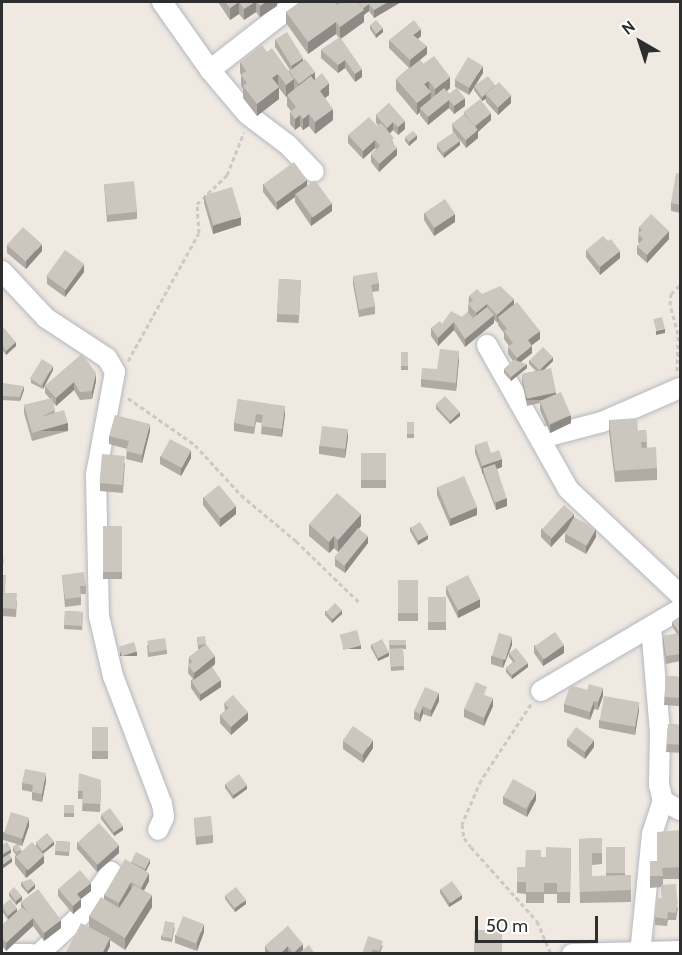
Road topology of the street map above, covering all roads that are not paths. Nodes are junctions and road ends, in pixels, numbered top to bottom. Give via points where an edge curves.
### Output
1 (162, 2) edge
2 (297, 2) edge
3 (210, 70) junction
4 (315, 172) dead end
5 (2, 271) edge
6 (487, 345) dead end
7 (674, 390) edge
8 (541, 438) junction
9 (681, 595) edge
10 (681, 609) edge
11 (651, 627) junction
12 (542, 691) road end
13 (672, 806) edge
14 (158, 830) dead end
15 (111, 872) dead end
16 (681, 951) edge
17 (641, 952) edge
18 (2, 954) edge
19 (31, 954) edge
20 (39, 954) edge
21 (572, 954) edge

1 - 3 street
2 - 3 street
3 - 4 street via 247,114 288,145
5 - 14 street via 46,318 107,357 114,378 96,475 99,616 113,676 162,804 164,817
6 - 8 street
7 - 8 street via 618,416
8 - 9 street via 568,489
10 - 11 street
11 - 12 street
11 - 13 street
13 - 17 street via 652,834
15 - 20 street via 80,916
16 - 17 street
17 - 21 street
18 - 19 street

